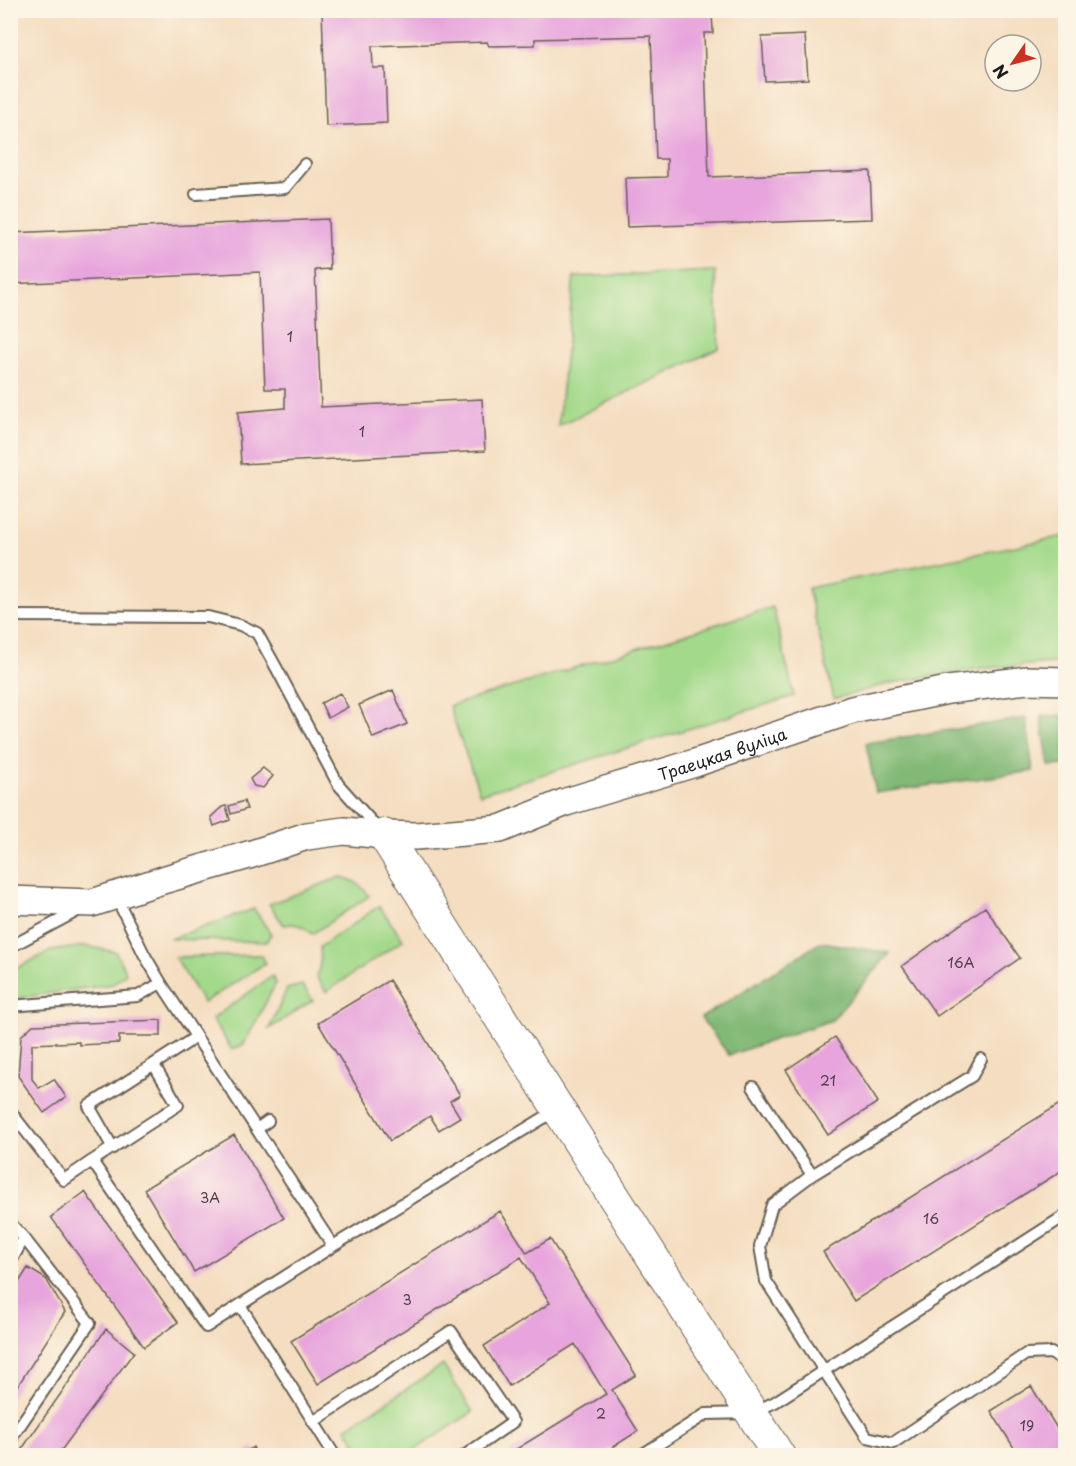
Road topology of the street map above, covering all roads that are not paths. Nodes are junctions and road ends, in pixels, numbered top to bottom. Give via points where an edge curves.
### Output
1 (305, 164) dead end
2 (196, 194) dead end
3 (10, 616) edge
4 (1065, 681) edge
5 (384, 836) junction
6 (104, 899) junction
7 (10, 900) edge
8 (10, 947) edge
9 (160, 983) junction
10 (10, 1006) edge
11 (196, 1038) junction
12 (981, 1059) dead end
13 (154, 1065) junction
14 (753, 1087) dead end
15 (559, 1109) junction
16 (10, 1111) edge
17 (268, 1121) dead end
18 (257, 1129) junction
19 (113, 1148) junction
20 (92, 1161) junction
21 (812, 1176) junction
22 (1065, 1215) edge
23 (10, 1223) edge
24 (24, 1238) junction
25 (333, 1246) junction
26 (10, 1263) edge
27 (240, 1305) junction
28 (1065, 1364) edge
29 (823, 1370) junction
30 (753, 1413) junction
31 (313, 1422) junction
32 (10, 1440) edge
33 (335, 1455) edge
34 (464, 1455) edge
35 (640, 1455) edge
36 (779, 1455) edge

1 - 2 lane via 285,188
3 - 5 lane via 208,617 257,633 338,784
4 - 5 street, Траецкая вуліца via 1027,680 948,690 852,710 566,802 500,828
5 - 6 street, Траецкая вуліца via 344,831 307,836
5 - 15 main road
6 - 7 street, Траецкая вуліца
6 - 8 lane
6 - 9 lane
9 - 10 lane via 138,996
9 - 11 lane
11 - 13 lane
11 - 18 lane
12 - 21 lane via 972,1076
13 - 19 lane via 178,1105
13 - 19 lane via 89,1106
14 - 21 lane
15 - 25 lane
15 - 30 main road
16 - 20 lane via 64,1180
17 - 18 lane
18 - 25 lane
19 - 20 lane
20 - 27 lane via 206,1327
21 - 29 lane via 772,1205 760,1246 766,1281
22 - 29 lane
23 - 24 lane
24 - 26 lane
24 - 32 lane via 90,1323
25 - 27 lane
27 - 31 lane
28 - 29 lane via 1051,1353 1026,1354 893,1443 867,1437
29 - 30 lane
30 - 35 lane via 706,1414
30 - 36 main road
31 - 33 lane
31 - 34 lane via 451,1331 513,1422

